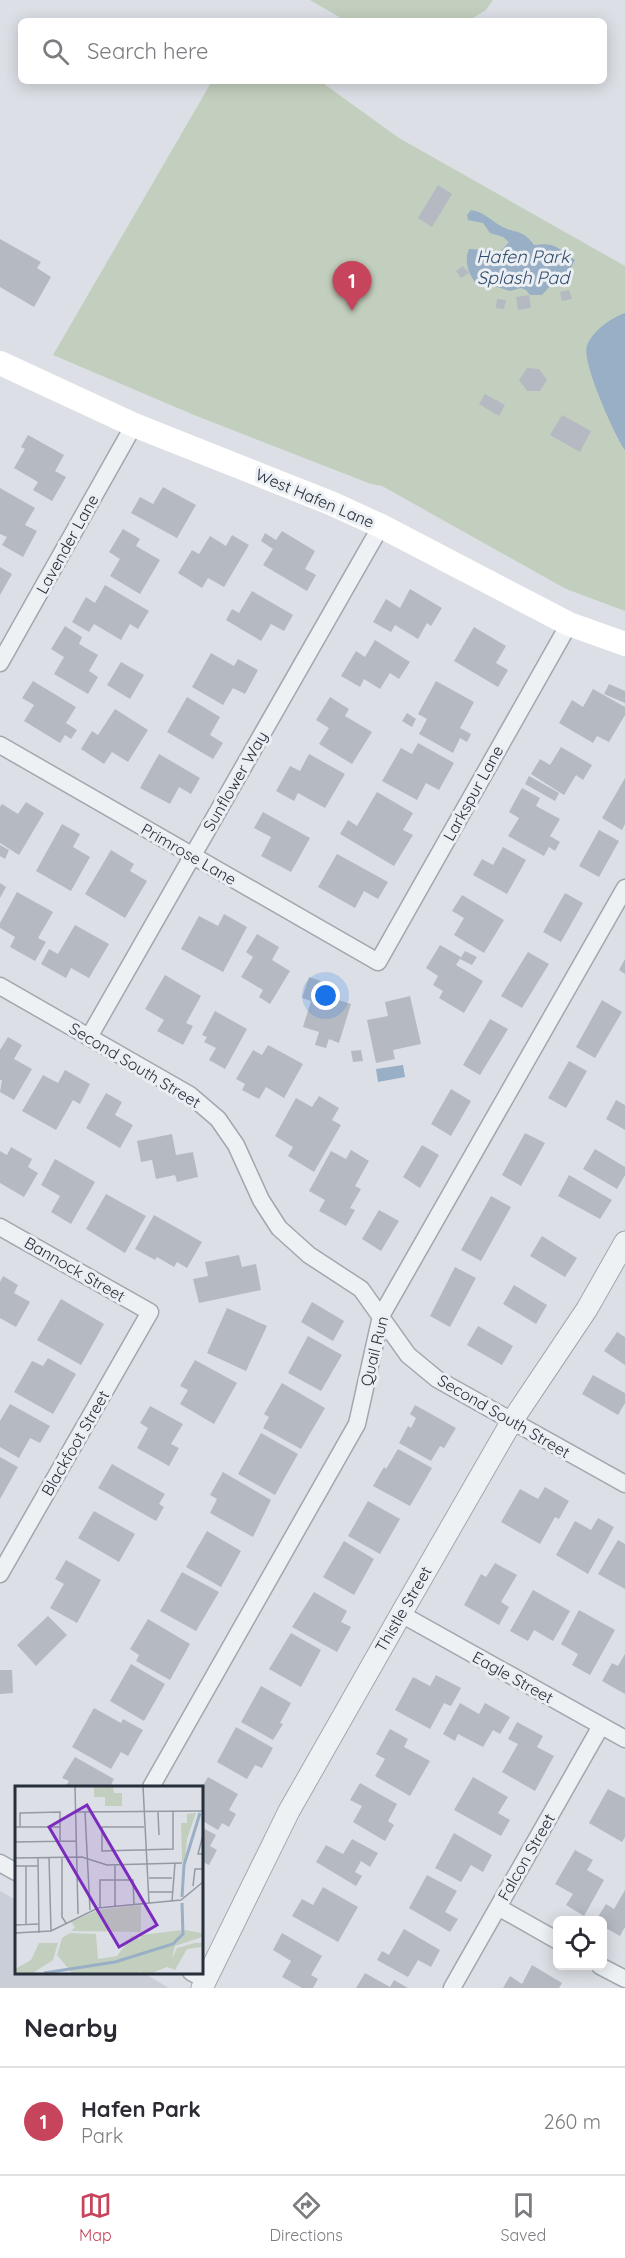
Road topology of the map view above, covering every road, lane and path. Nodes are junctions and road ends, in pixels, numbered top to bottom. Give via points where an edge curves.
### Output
1 (0, 363) edge
2 (134, 424) junction
3 (381, 526) junction
4 (569, 624) junction
5 (625, 644) edge
6 (0, 663) edge
7 (0, 745) edge
8 (193, 855) junction
9 (625, 888) edge
10 (378, 962) joint
11 (0, 986) edge
12 (89, 1037) junction
13 (0, 1227) edge
14 (625, 1242) edge
15 (150, 1312) joint
16 (381, 1316) junction
17 (512, 1420) junction
18 (625, 1484) edge
19 (0, 1574) edge
20 (400, 1614) junction
21 (601, 1726) junction
22 (625, 1739) edge
23 (152, 1786) edge
24 (0, 1863) edge
25 (15, 1871) edge
26 (498, 1907) junction
27 (553, 1938) edge
28 (607, 1969) edge
29 (625, 1979) edge
30 (200, 1980) edge
31 (452, 1988) edge

1 - 2 main road, West Hafen Lane
2 - 3 main road, West Hafen Lane
2 - 6 street, Lavender Lane
3 - 4 main road, West Hafen Lane
3 - 8 street, Sunflower Way
4 - 5 main road, West Hafen Lane
4 - 10 street, Larkspur Lane
7 - 8 street, Primrose Lane
8 - 10 street, Primrose Lane
8 - 12 street, Sunflower Way
9 - 16 street, Quail Run
11 - 12 street, Second South Street
12 - 16 street, Second South Street via 190,1095 218,1119 236,1145 261,1200 279,1228 309,1255 361,1289
13 - 15 street, Bannock Street
14 - 17 street, Thistle Street via 587,1309
15 - 19 street, Blackfoot Street
16 - 17 street, Second South Street via 408,1355 437,1378
16 - 23 street, Quail Run via 357,1424
17 - 18 street, Second South Street
17 - 20 street, Thistle Street
20 - 21 street, Eagle Street
20 - 30 street, Thistle Street
21 - 22 street, Eagle Street
21 - 26 street, Falcon Street
24 - 25 street
26 - 27 street
26 - 31 street, Falcon Street
28 - 29 street

